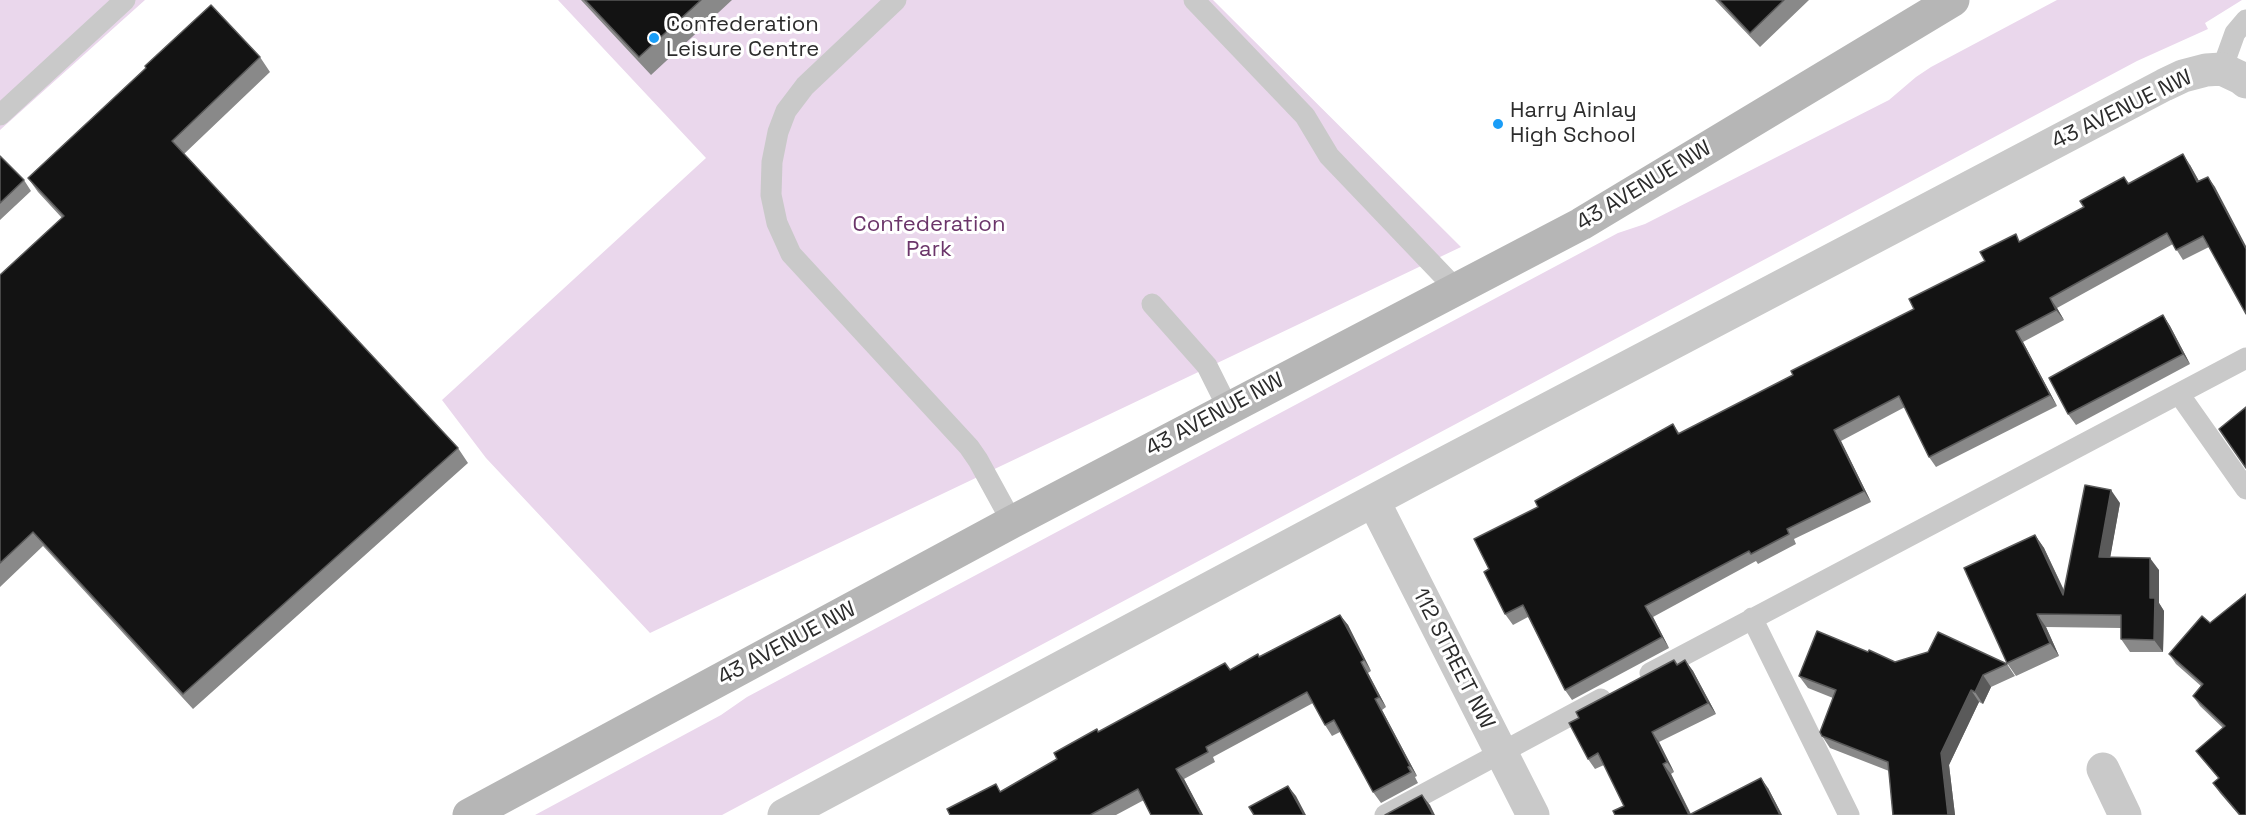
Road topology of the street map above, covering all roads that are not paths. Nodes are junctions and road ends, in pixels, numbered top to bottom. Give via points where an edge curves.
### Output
1 (125, 0) edge
2 (896, 0) edge
3 (1194, 0) edge
4 (1953, 0) edge
5 (2246, 20) edge
6 (2234, 75) edge
7 (0, 115) edge
8 (1456, 289) junction
9 (1152, 304) dead end
10 (2246, 358) edge
11 (2179, 394) junction
12 (1228, 408) junction
13 (2246, 489) edge
14 (1374, 502) junction
15 (1012, 522) junction
16 (1752, 618) junction
17 (1501, 754) junction
18 (2103, 768) dead end
19 (469, 815) edge
20 (784, 815) edge
21 (1385, 815) edge
22 (1533, 815) edge
23 (1849, 815) edge
24 (2125, 815) edge

1 - 7 lane
2 - 15 lane via 805,86 786,111 772,162 771,195 791,254 969,447
3 - 8 lane via 1299,110 1329,156
4 - 8 street, 43 AVENUE NW via 1581,224
5 - 6 lane via 2235,33
6 - 14 street, 43 AVENUE NW via 2200,71 2164,85
8 - 12 street, 43 AVENUE NW
9 - 12 lane via 1207,366
10 - 11 lane
11 - 13 lane
11 - 16 lane
12 - 15 street, 43 AVENUE NW
14 - 17 street, 112 STREET NW
14 - 20 street, 43 AVENUE NW
15 - 19 street, 43 AVENUE NW
16 - 17 lane
16 - 23 lane
17 - 21 lane
17 - 22 street, 112 STREET NW
18 - 24 street

